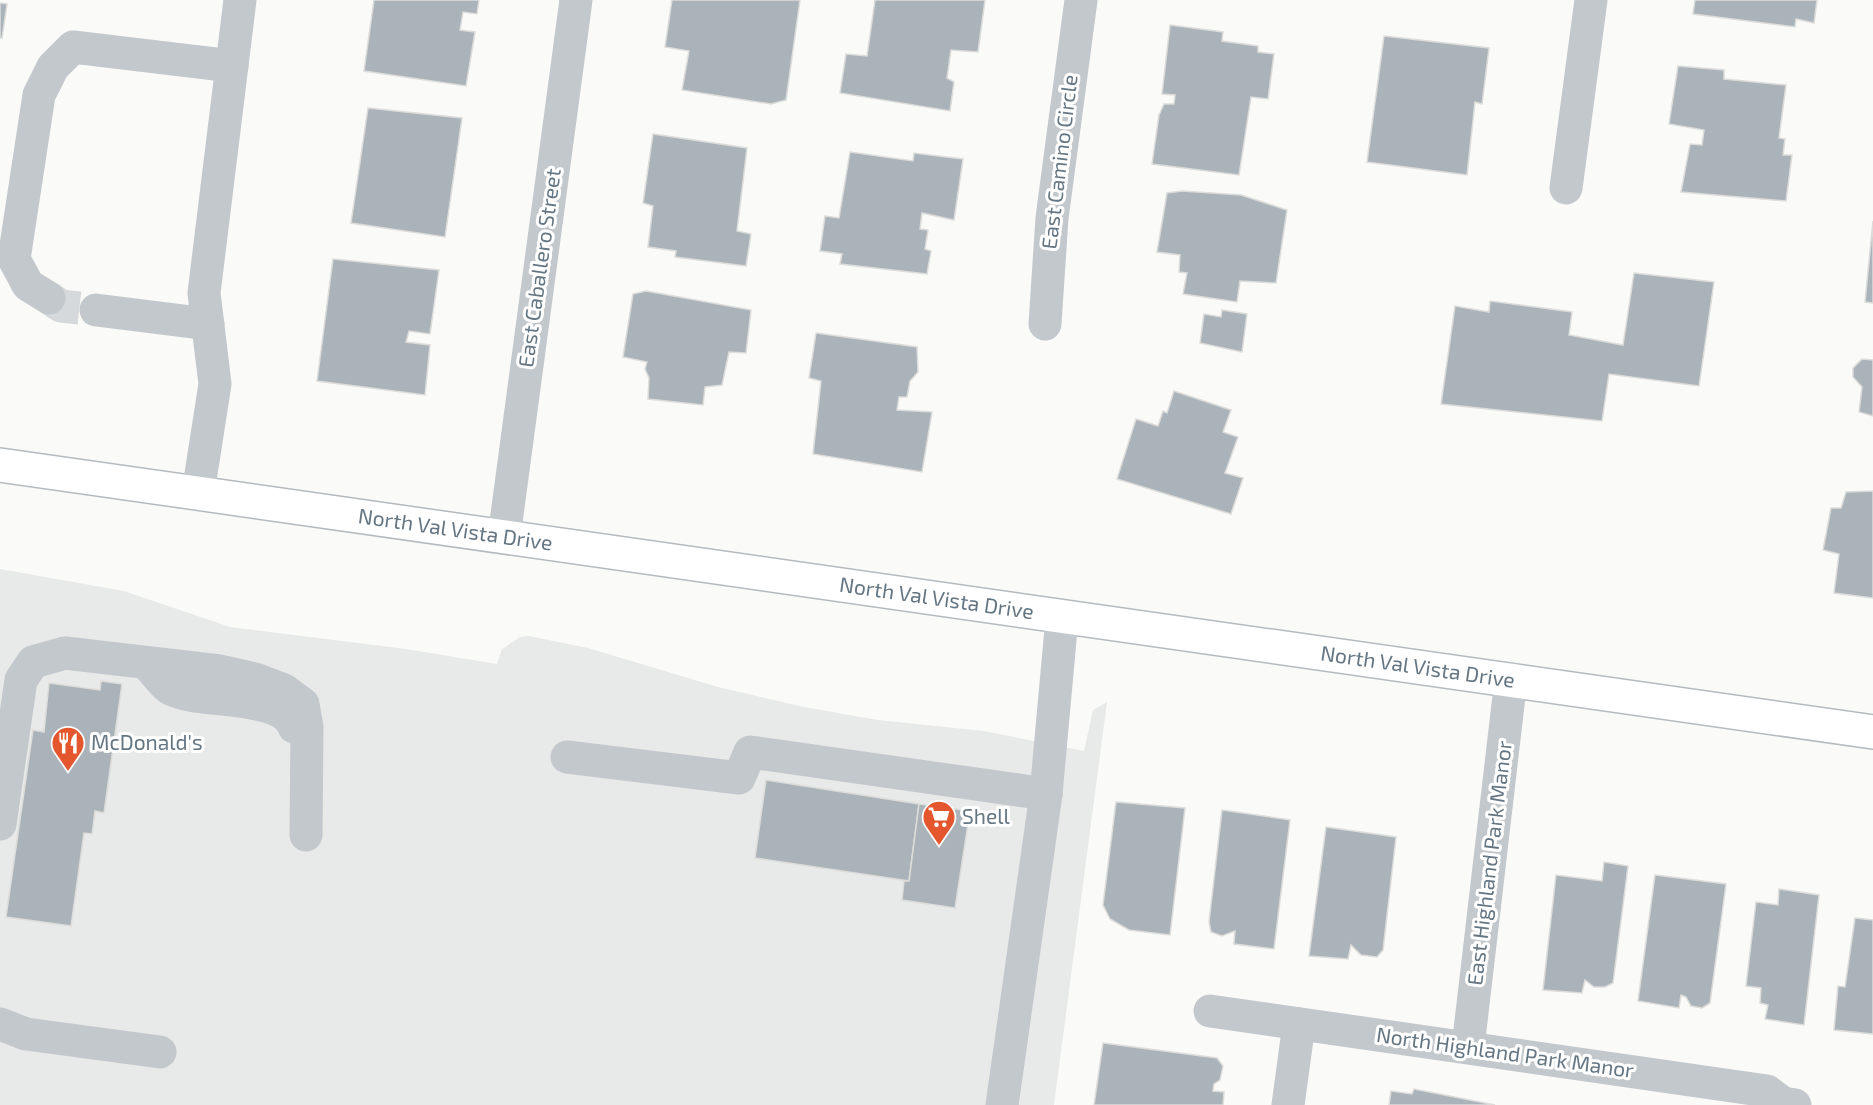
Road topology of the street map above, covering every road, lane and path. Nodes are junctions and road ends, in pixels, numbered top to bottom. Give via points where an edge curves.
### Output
1 (240, 0) edge
2 (576, 0) edge
3 (1081, 0) edge
4 (1591, 0) edge
5 (232, 66) junction
6 (1566, 188) dead end
7 (49, 298) tunnel mouth
8 (96, 310) tunnel mouth
9 (208, 324) junction
10 (1046, 324) dead end
11 (0, 465) edge
12 (198, 493) junction
13 (504, 537) junction
14 (1062, 618) junction
15 (1511, 679) junction
16 (1873, 732) edge
17 (567, 757) dead end
18 (1046, 794) junction
19 (0, 824) edge
20 (306, 835) dead end
21 (1210, 1011) dead end
22 (0, 1024) edge
23 (1299, 1024) junction
24 (1468, 1047) junction
25 (160, 1052) dead end
26 (1776, 1100) edge
27 (1002, 1105) edge
28 (1288, 1105) edge

1 - 5 street
2 - 13 street, East Caballero Street
3 - 10 street, East Camino Circle via 1052,218
4 - 6 street
5 - 7 street via 73,47 53,67 39,95 14,259 28,285
5 - 9 street via 204,293
8 - 9 street
9 - 12 street via 215,384
11 - 12 main road, North Val Vista Drive
12 - 13 main road, North Val Vista Drive
13 - 14 main road, North Val Vista Drive
14 - 15 main road, North Val Vista Drive
14 - 18 street
15 - 16 main road, North Val Vista Drive
15 - 24 street, East Highland Park Manor
17 - 18 street via 739,778 750,752
18 - 27 street
19 - 20 street via 21,681 33,662 65,653 147,664 170,688 273,708 293,723 306,763
21 - 23 street, North Highland Park Manor
22 - 25 street via 26,1034
23 - 24 street, North Highland Park Manor
23 - 28 street
24 - 26 street, North Highland Park Manor

